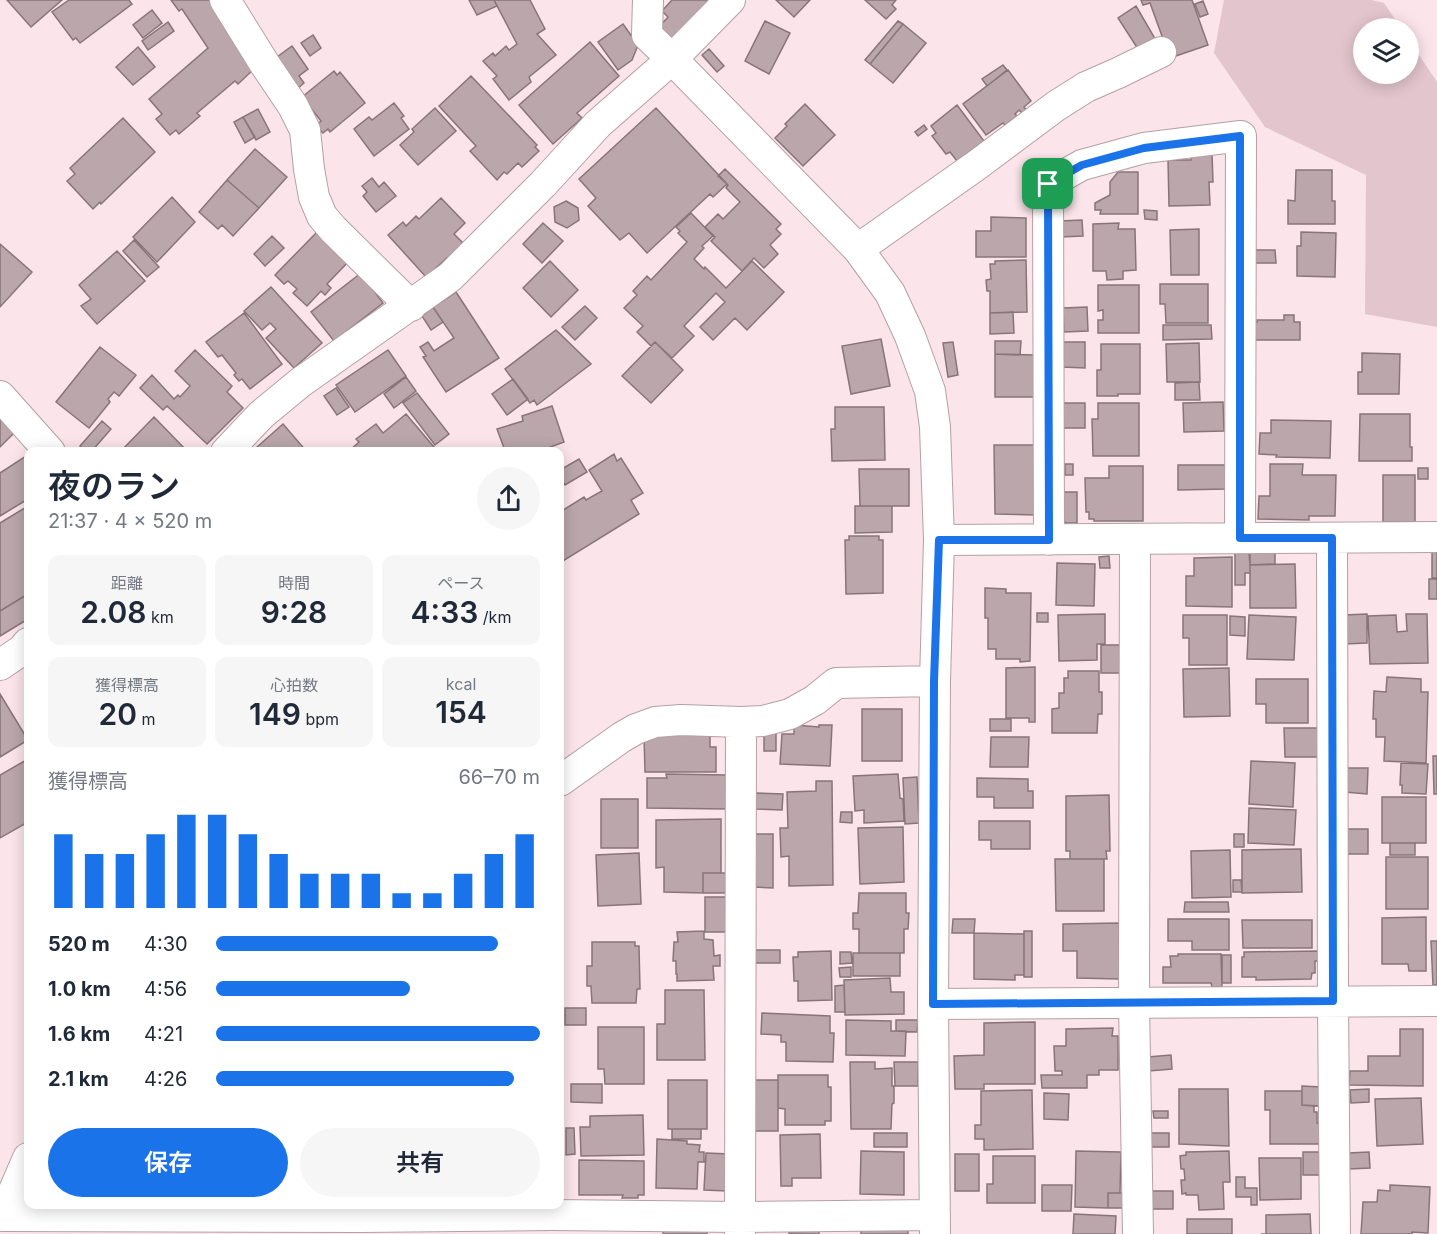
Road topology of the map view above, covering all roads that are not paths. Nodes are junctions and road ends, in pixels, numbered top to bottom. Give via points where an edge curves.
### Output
1 (225, 0) edge
2 (648, 0) edge
3 (730, 0) edge
4 (1161, 52) dead end
5 (672, 59) junction
6 (858, 249) junction
7 (411, 306) junction
8 (0, 396) edge
9 (46, 447) edge
10 (231, 447) edge
11 (1437, 537) edge
12 (1240, 538) junction
13 (1332, 538) junction
14 (1135, 539) junction
15 (939, 540) junction
16 (1049, 540) junction
17 (24, 648) edge
18 (0, 665) edge
19 (934, 681) junction
20 (741, 722) junction
21 (564, 778) edge
22 (1333, 1001) junction
23 (1437, 1001) edge
24 (1134, 1003) junction
25 (933, 1004) junction
26 (24, 1167) edge
27 (174, 1218) edge
28 (552, 1218) edge
29 (361, 1219) edge
30 (740, 1225) edge
31 (935, 1225) edge
32 (1138, 1234) edge
33 (1335, 1234) edge

1 - 7 street via 305,129 312,188 322,216
2 - 5 street via 646,35
3 - 5 street
4 - 6 street via 1086,87 1056,106
5 - 6 street
5 - 7 street via 598,124 450,278
6 - 15 street via 890,293 930,391
7 - 10 street via 301,382
8 - 9 street
11 - 13 street
12 - 13 street
12 - 14 street
12 - 16 street via 1240,136 1144,148 1082,165 1048,184
13 - 22 street
14 - 16 street
14 - 24 street
15 - 16 street
15 - 19 street
17 - 18 street
19 - 20 street via 836,683 790,714
19 - 25 street
20 - 21 street via 655,722 622,737
20 - 30 street
22 - 23 street
22 - 24 street
22 - 33 street
24 - 25 street
24 - 32 street
25 - 31 street
26 - 27 street via 3,1216
27 - 29 street
28 - 29 street
28 - 30 street
30 - 31 street

